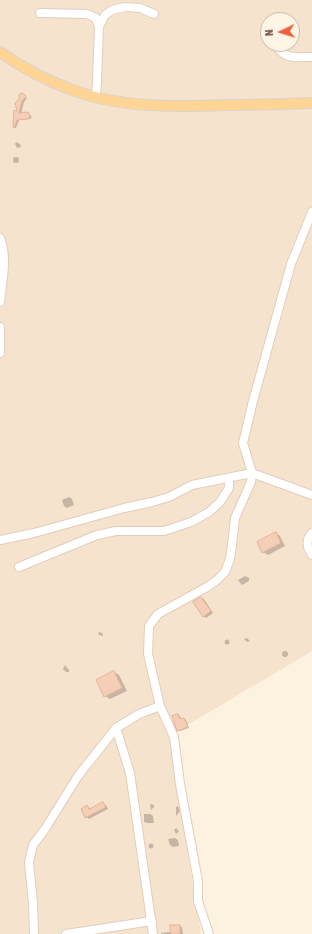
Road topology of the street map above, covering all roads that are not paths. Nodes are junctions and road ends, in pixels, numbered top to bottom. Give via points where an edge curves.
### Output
1 (40, 14) dead end
2 (154, 14) dead end
3 (99, 27) junction
4 (0, 52) edge
5 (280, 52) edge
6 (312, 57) edge
7 (96, 97) junction
8 (312, 103) edge
9 (312, 212) edge
10 (0, 238) edge
11 (0, 302) edge
12 (0, 327) edge
13 (0, 353) edge
14 (252, 473) junction
15 (229, 479) junction
16 (312, 495) edge
17 (312, 533) edge
18 (0, 540) edge
19 (312, 555) edge
20 (19, 567) dead end
21 (160, 706) junction
22 (116, 728) junction
23 (152, 921) junction
24 (34, 934) edge
25 (66, 934) edge
26 (153, 934) edge
27 (209, 934) edge

1 - 3 street via 87,14 96,18
2 - 3 street via 140,8 125,7 112,10 105,15
3 - 7 street
4 - 7 main road via 56,83
5 - 6 street via 289,57
7 - 8 main road via 178,106
9 - 14 street via 291,264 243,443
10 - 11 street via 3,245 3,274
12 - 13 street
14 - 15 street
14 - 16 street
14 - 21 street via 251,482 235,518 231,552 224,572 207,587 158,614 149,626 148,654
15 - 18 street via 192,486 152,502
15 - 20 street via 229,488 220,502 210,512 191,522 164,531 116,531 97,535
17 - 19 street via 307,542
21 - 22 street via 139,714
21 - 27 street via 174,737 198,881 198,901
22 - 23 street via 130,773
22 - 24 street via 78,776 33,845 29,862
23 - 25 street
23 - 26 street

